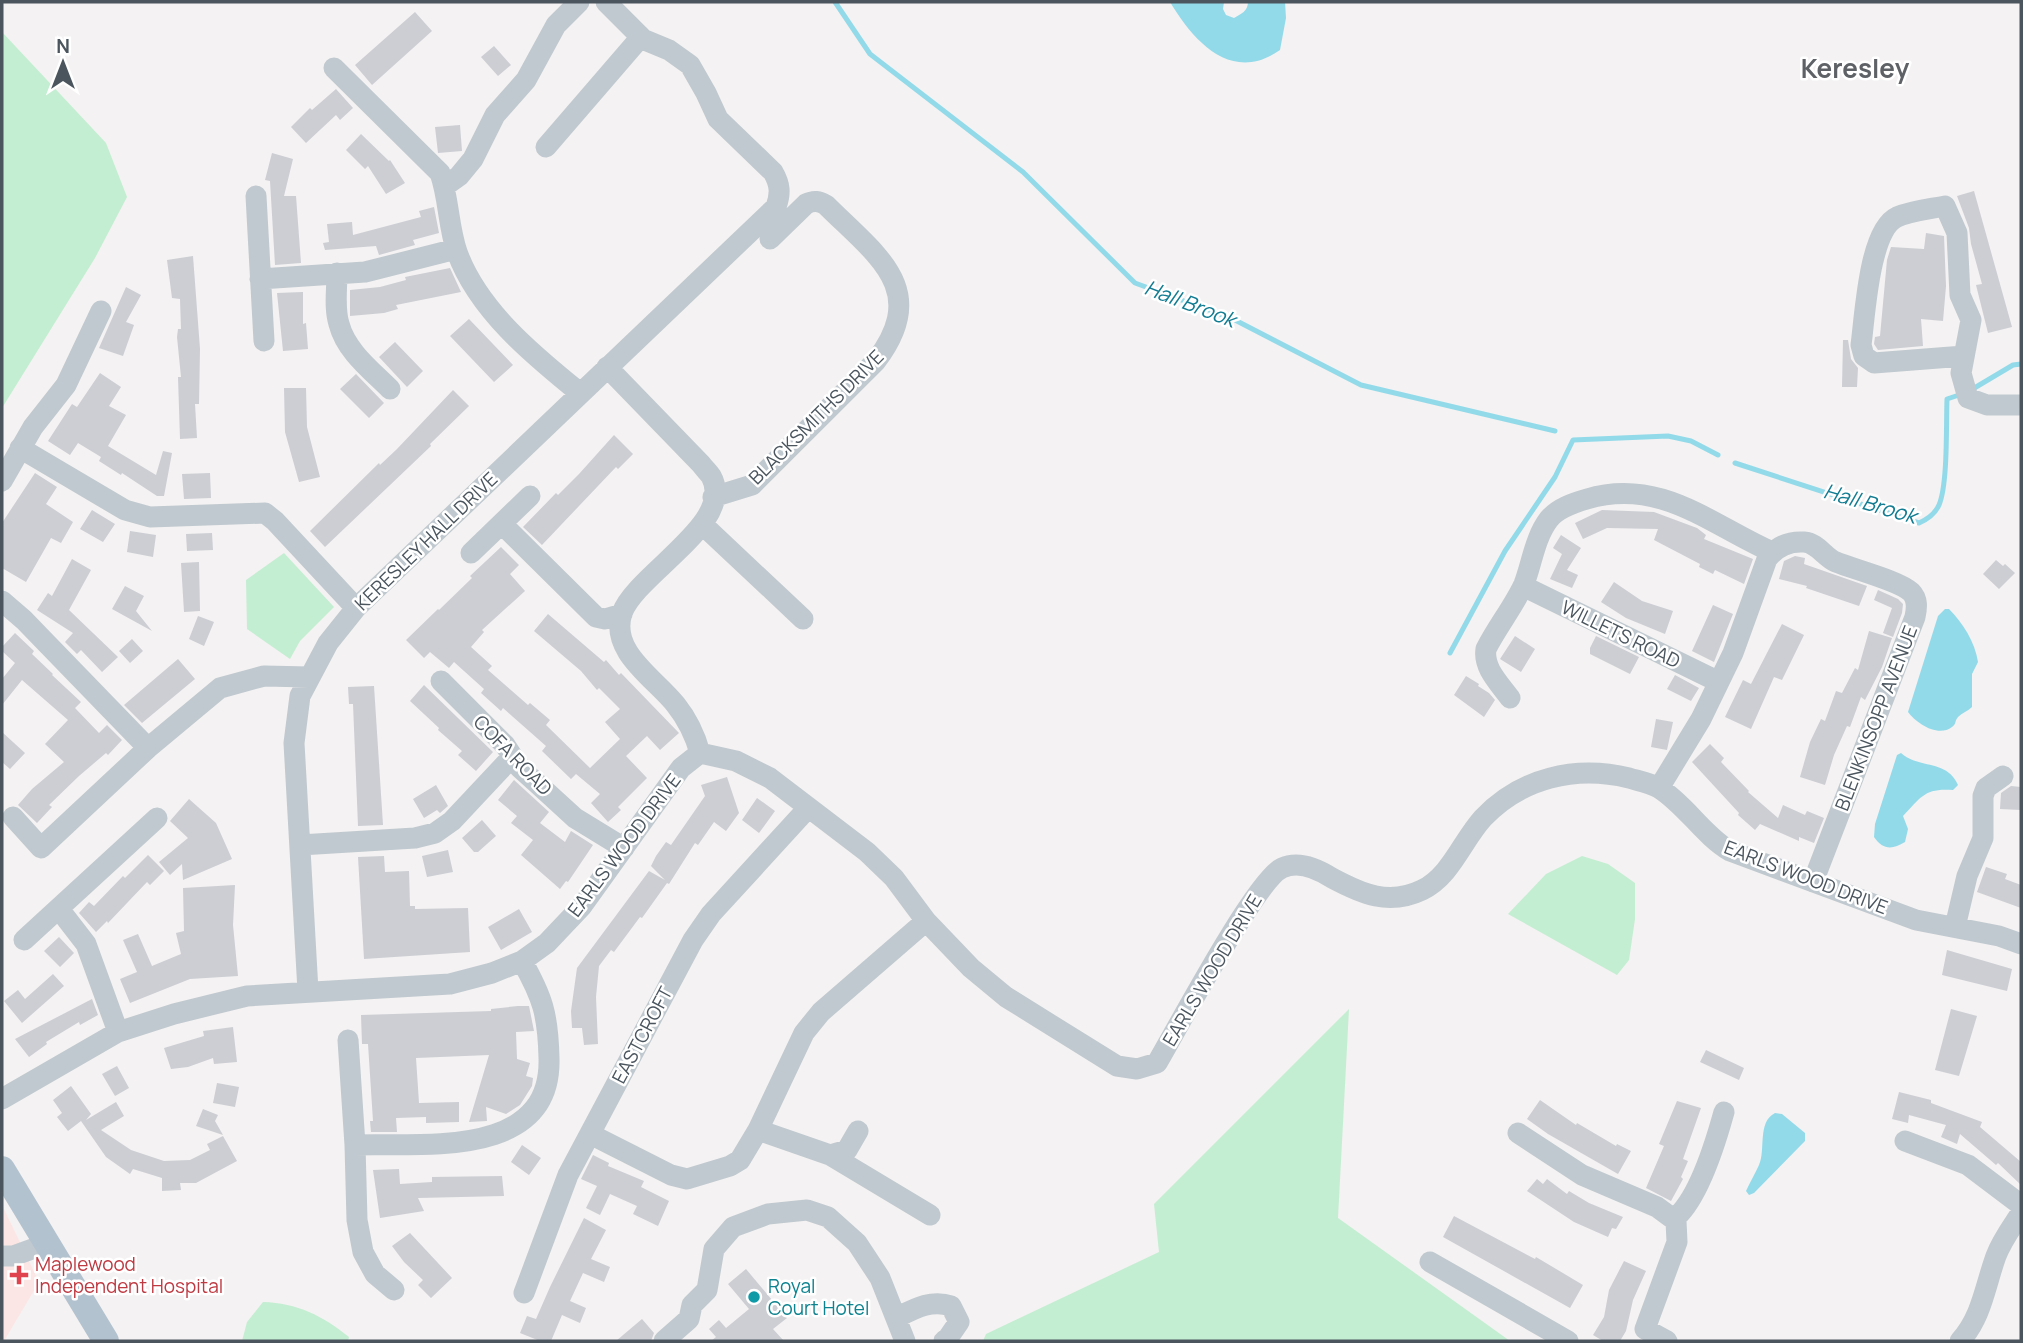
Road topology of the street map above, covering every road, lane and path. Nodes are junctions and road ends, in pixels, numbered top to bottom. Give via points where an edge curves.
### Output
1 (579, 2) edge
2 (606, 2) edge
3 (639, 38) junction
4 (334, 68) dead end
5 (546, 147) dead end
6 (445, 186) junction
7 (256, 196) dead end
8 (770, 239) dead end
9 (456, 249) junction
10 (337, 273) junction
11 (260, 279) junction
12 (101, 311) dead end
13 (264, 341) dead end
14 (1964, 356) junction
15 (607, 367) junction
16 (390, 389) dead end
17 (580, 393) junction
18 (2021, 405) edge
19 (20, 448) junction
20 (2, 481) edge
21 (530, 496) dead end
22 (713, 497) junction
23 (502, 524) junction
24 (703, 525) junction
25 (1772, 552) junction
26 (471, 553) dead end
27 (1523, 586) junction
28 (2, 601) edge
29 (356, 608) junction
30 (622, 614) junction
31 (803, 619) dead end
32 (309, 677) junction
33 (441, 681) dead end
34 (1719, 682) junction
35 (1510, 698) dead end
36 (148, 748) junction
37 (700, 753) junction
38 (512, 757) junction
39 (2003, 776) dead end
40 (1659, 788) junction
41 (808, 808) junction
42 (13, 817) dead end
43 (157, 818) dead end
44 (300, 845) junction
45 (624, 848) junction
46 (1813, 882) junction
47 (59, 909) junction
48 (926, 921) junction
49 (1955, 927) junction
50 (24, 940) dead end
51 (2021, 944) edge
52 (522, 961) junction
53 (308, 991) junction
54 (118, 1032) junction
55 (348, 1040) dead end
56 (2, 1099) edge
57 (1724, 1112) dead end
58 (758, 1130) junction
59 (858, 1130) dead end
60 (1518, 1133) dead end
61 (590, 1134) junction
62 (1905, 1141) dead end
63 (355, 1145) junction
64 (830, 1155) junction
65 (2, 1168) edge
66 (2021, 1205) edge
67 (2021, 1213) edge
68 (930, 1215) dead end
69 (1674, 1219) junction
70 (46, 1244) junction
71 (2, 1256) edge
72 (1430, 1262) dead end
73 (394, 1290) dead end
74 (524, 1293) dead end
75 (896, 1318) junction
76 (1641, 1335) edge
77 (664, 1340) edge
78 (106, 1341) edge
79 (905, 1341) edge
80 (944, 1341) edge
81 (1567, 1341) edge
82 (1667, 1341) edge
83 (1960, 1341) edge

1 - 6 street via 556,25 526,80 495,115 473,159
2 - 3 street
3 - 5 street
3 - 15 street, KERESLEY HALL DRIVE via 690,65 718,119 773,172 780,194 776,207
4 - 6 street via 430,160
6 - 9 street
7 - 11 street
8 - 22 street, BLACKSMITHS DRIVE via 806,204 826,205 895,279 898,319 891,342 876,361 752,485
9 - 10 street via 365,272
9 - 17 street via 467,274 502,320 536,357
10 - 11 street
10 - 16 street via 342,334
11 - 13 street
12 - 19 street via 66,385
14 - 14 street via 1971,320 1960,295 1957,233 1945,206 1896,217 1876,245 1861,345 1864,356 1874,363
14 - 18 street via 1961,373 1968,398 1987,405
15 - 17 street, KERESLEY HALL DRIVE
15 - 22 street via 711,476
17 - 29 street, KERESLEY HALL DRIVE
19 - 20 street
19 - 29 street via 125,509 150,517 265,513
21 - 23 street
22 - 24 street
23 - 26 street
23 - 30 street via 596,617
24 - 30 street via 632,597
24 - 31 street
25 - 27 street via 1678,504 1638,495 1605,496 1572,504 1548,520
25 - 34 street
25 - 46 street, BLENKINSOPP AVENUE via 1790,543 1809,542 1832,560 1904,587 1914,595 1917,607
27 - 34 street, WILLETS ROAD
27 - 35 street via 1485,656 1487,667
28 - 36 street
29 - 32 street, KERESLEY HALL DRIVE
30 - 37 street via 626,651 676,705 694,733
32 - 36 street via 264,676 220,688
32 - 44 street, KERESLEY HALL DRIVE via 300,696 294,743
33 - 38 street, COFA ROAD
34 - 40 street
36 - 42 street via 41,848
37 - 41 street, EARLS WOOD DRIVE via 736,761 770,778
37 - 45 street, EARLS WOOD DRIVE via 681,768
38 - 44 street via 435,833
38 - 45 street, COFA ROAD via 575,818
39 - 49 street via 1986,788 1983,796 1983,838 1967,876
40 - 46 street, EARLS WOOD DRIVE via 1730,851
40 - 48 street, EARLS WOOD DRIVE via 1598,773 1554,776 1533,783 1512,793 1484,817 1436,881 1405,896 1373,897 1304,865 1280,868 1256,894 1157,1063 1137,1069 1117,1066 1006,998
41 - 48 street, EARLS WOOD DRIVE via 894,877
41 - 61 street, EASTCROFT via 711,914 693,940
43 - 47 street
44 - 53 street, KERESLEY HALL DRIVE
45 - 52 street, EARLS WOOD DRIVE via 582,906 547,943
46 - 49 street, EARLS WOOD DRIVE via 1916,920
47 - 50 street
47 - 54 street via 86,944
48 - 58 street via 821,1012 804,1033
49 - 51 street, EARLS WOOD DRIVE
52 - 53 street, EARLS WOOD DRIVE via 450,984
52 - 63 street via 548,1024 548,1082 533,1112 514,1128 488,1137 450,1143
53 - 54 street, EARLS WOOD DRIVE via 239,998
54 - 56 street, EARLS WOOD DRIVE
55 - 63 street
57 - 69 street via 1708,1161 1686,1207
58 - 61 street via 740,1160 687,1179
58 - 64 street
59 - 64 street via 847,1150
60 - 69 street via 1582,1175
61 - 74 street, EASTCROFT via 568,1175
62 - 66 street via 1968,1165
63 - 73 street via 357,1220 363,1252 375,1274
64 - 68 street
65 - 70 main road
67 - 83 street via 1996,1254 1977,1319
69 - 76 street via 1677,1242
70 - 71 street
70 - 78 main road
72 - 81 street
75 - 77 street via 880,1278 857,1243 828,1217 807,1210 768,1214 733,1227 715,1249 707,1290 692,1305 690,1319
75 - 79 street
75 - 80 street via 923,1305 939,1302 951,1306 959,1322
76 - 82 street

